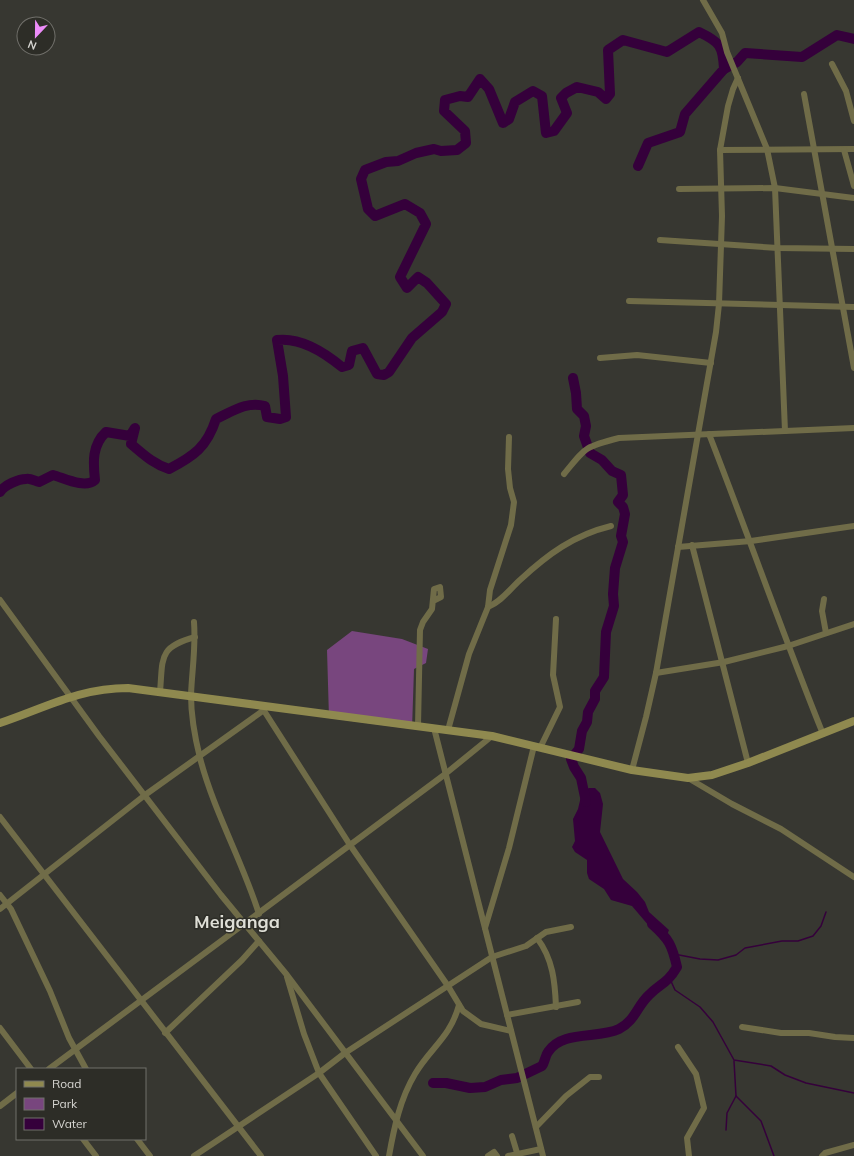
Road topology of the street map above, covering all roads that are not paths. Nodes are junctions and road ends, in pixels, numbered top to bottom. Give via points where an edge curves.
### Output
1 (703, 0) edge
2 (832, 64) dead end
3 (738, 77) junction
4 (804, 94) dead end
5 (854, 121) edge
6 (815, 148) junction
7 (767, 149) junction
8 (854, 149) edge
9 (720, 150) junction
10 (844, 150) junction
11 (854, 186) edge
12 (722, 188) junction
13 (775, 188) junction
14 (679, 189) dead end
15 (822, 194) junction
16 (854, 198) edge
17 (660, 240) dead end
18 (721, 245) junction
19 (778, 248) junction
20 (834, 249) junction
21 (854, 249) edge
22 (629, 301) dead end
23 (719, 304) junction
24 (778, 305) junction
25 (843, 307) junction
26 (854, 307) edge
27 (600, 358) dead end
28 (711, 362) junction
29 (854, 368) edge
30 (854, 428) edge
31 (785, 431) junction
32 (710, 434) junction
33 (697, 435) junction
34 (510, 437) dead end
35 (564, 474) dead end
36 (612, 526) dead end
37 (854, 526) edge
38 (750, 541) junction
39 (692, 545) junction
40 (678, 546) junction
41 (0, 600) edge
42 (824, 600) dead end
43 (433, 602) dead end
44 (488, 607) junction
45 (556, 619) dead end
46 (194, 622) dead end
47 (854, 624) edge
48 (826, 633) junction
49 (195, 637) junction
50 (788, 646) junction
51 (724, 662) junction
52 (656, 673) junction
53 (160, 692) junction
54 (191, 696) junction
55 (70, 697) junction
56 (262, 708) junction
57 (854, 721) edge
58 (0, 723) edge
59 (418, 726) junction
60 (434, 728) junction
61 (448, 730) junction
62 (823, 734) junction
63 (492, 736) junction
64 (537, 747) junction
65 (199, 758) junction
66 (748, 763) junction
67 (632, 770) junction
68 (444, 775) junction
69 (688, 778) junction
70 (144, 795) junction
71 (0, 816) edge
72 (350, 845) junction
73 (44, 874) junction
74 (854, 877) edge
75 (0, 895) edge
76 (7, 903) junction
77 (0, 909) edge
78 (259, 914) junction
79 (245, 924) junction
80 (571, 927) dead end
81 (485, 928) junction
82 (537, 938) junction
83 (259, 941) junction
84 (492, 957) junction
85 (287, 975) junction
86 (448, 986) junction
87 (141, 1001) junction
88 (578, 1002) dead end
89 (459, 1005) junction
90 (556, 1006) junction
91 (507, 1015) junction
92 (742, 1027) dead end
93 (0, 1028) edge
94 (511, 1031) junction
95 (165, 1033) junction
96 (854, 1038) edge
97 (678, 1047) dead end
98 (75, 1050) junction
99 (345, 1053) junction
100 (29, 1068) edge
101 (50, 1068) edge
102 (85, 1068) edge
103 (318, 1073) junction
104 (599, 1077) dead end
105 (16, 1094) edge
106 (0, 1106) edge
107 (396, 1120) junction
108 (239, 1127) junction
109 (536, 1127) junction
110 (512, 1136) dead end
111 (84, 1140) edge
112 (138, 1140) edge
113 (854, 1145) edge
114 (542, 1149) junction
115 (518, 1155) edge
116 (96, 1156) edge
117 (150, 1156) edge
118 (194, 1156) edge
119 (261, 1156) edge
120 (376, 1156) edge
121 (389, 1156) edge
122 (423, 1156) edge
123 (488, 1156) edge
124 (497, 1156) edge
125 (508, 1156) edge
126 (543, 1156) edge
127 (688, 1156) edge
128 (822, 1156) edge

1 - 3 street via 722,33
2 - 5 street via 846,91
3 - 7 street
3 - 9 street via 728,106
4 - 6 street
6 - 7 street
6 - 10 street
6 - 15 street
7 - 9 street
7 - 13 street
8 - 10 street
9 - 12 street
10 - 11 street
12 - 13 street
12 - 14 street
12 - 18 street
13 - 15 street
13 - 19 street
15 - 16 street
15 - 20 street
17 - 18 street
18 - 19 street
18 - 23 street
19 - 20 street
19 - 24 street
20 - 21 street
20 - 25 street
22 - 23 street
23 - 24 street
23 - 28 street
24 - 25 street
24 - 31 street
25 - 26 street
25 - 29 street
27 - 28 street via 652,355
28 - 33 street
30 - 31 street
31 - 32 street
32 - 33 street
32 - 38 street
33 - 35 street via 619,438 596,443 580,453
33 - 40 street
34 - 44 street via 508,469 514,508 490,590
36 - 44 street via 585,534 561,546 544,558 499,601
37 - 38 street
38 - 39 street
38 - 50 street
39 - 40 street
39 - 51 street
40 - 52 street
41 - 55 street
42 - 48 street via 822,611
43 - 59 street via 432,609 420,630
44 - 61 street via 472,643
45 - 64 street via 553,670 560,707
46 - 49 street
47 - 48 street
48 - 50 street
49 - 53 street via 174,644 166,652
49 - 54 street
50 - 51 street
50 - 62 street
51 - 52 street
51 - 66 street
52 - 67 street
53 - 54 street
53 - 55 street via 128,688 102,689
54 - 56 street
54 - 65 street
55 - 58 street
55 - 70 street
56 - 59 street
56 - 65 street
56 - 72 street
57 - 62 street
59 - 60 street
60 - 61 street
60 - 68 street
61 - 63 street
62 - 66 street
63 - 64 street
63 - 68 street
64 - 67 street
64 - 81 street
65 - 70 street
65 - 78 street via 217,813 243,868
66 - 69 street via 712,775
67 - 69 street
68 - 72 street
68 - 81 street
69 - 74 street via 732,804 781,828
70 - 73 street
70 - 79 street
71 - 73 street
72 - 78 street
72 - 86 street
73 - 76 street
73 - 87 street
75 - 76 street
76 - 77 street
76 - 98 street
78 - 79 street
79 - 83 street
79 - 87 street
80 - 82 street via 552,930
81 - 84 street
82 - 84 street via 526,946
82 - 90 street via 545,950 553,972
83 - 85 street
83 - 95 street
84 - 86 street
84 - 91 street
85 - 99 street
85 - 103 street
86 - 89 street
86 - 99 street
87 - 95 street
87 - 98 street
88 - 90 street
89 - 94 street via 481,1024
89 - 107 street via 449,1030 408,1086
90 - 91 street
91 - 94 street
92 - 96 street via 781,1033
93 - 100 street
94 - 109 street
95 - 108 street
97 - 127 street via 696,1074 704,1108 687,1138
98 - 101 street
98 - 102 street
99 - 103 street
99 - 107 street
103 - 108 street
103 - 120 street
104 - 109 street via 590,1077 573,1090
105 - 106 street
107 - 121 street
107 - 122 street
108 - 118 street
108 - 119 street
109 - 114 street
110 - 115 street
111 - 116 street
112 - 117 street
113 - 128 street
114 - 115 street
114 - 126 street
115 - 125 street
123 - 124 street via 494,1152

